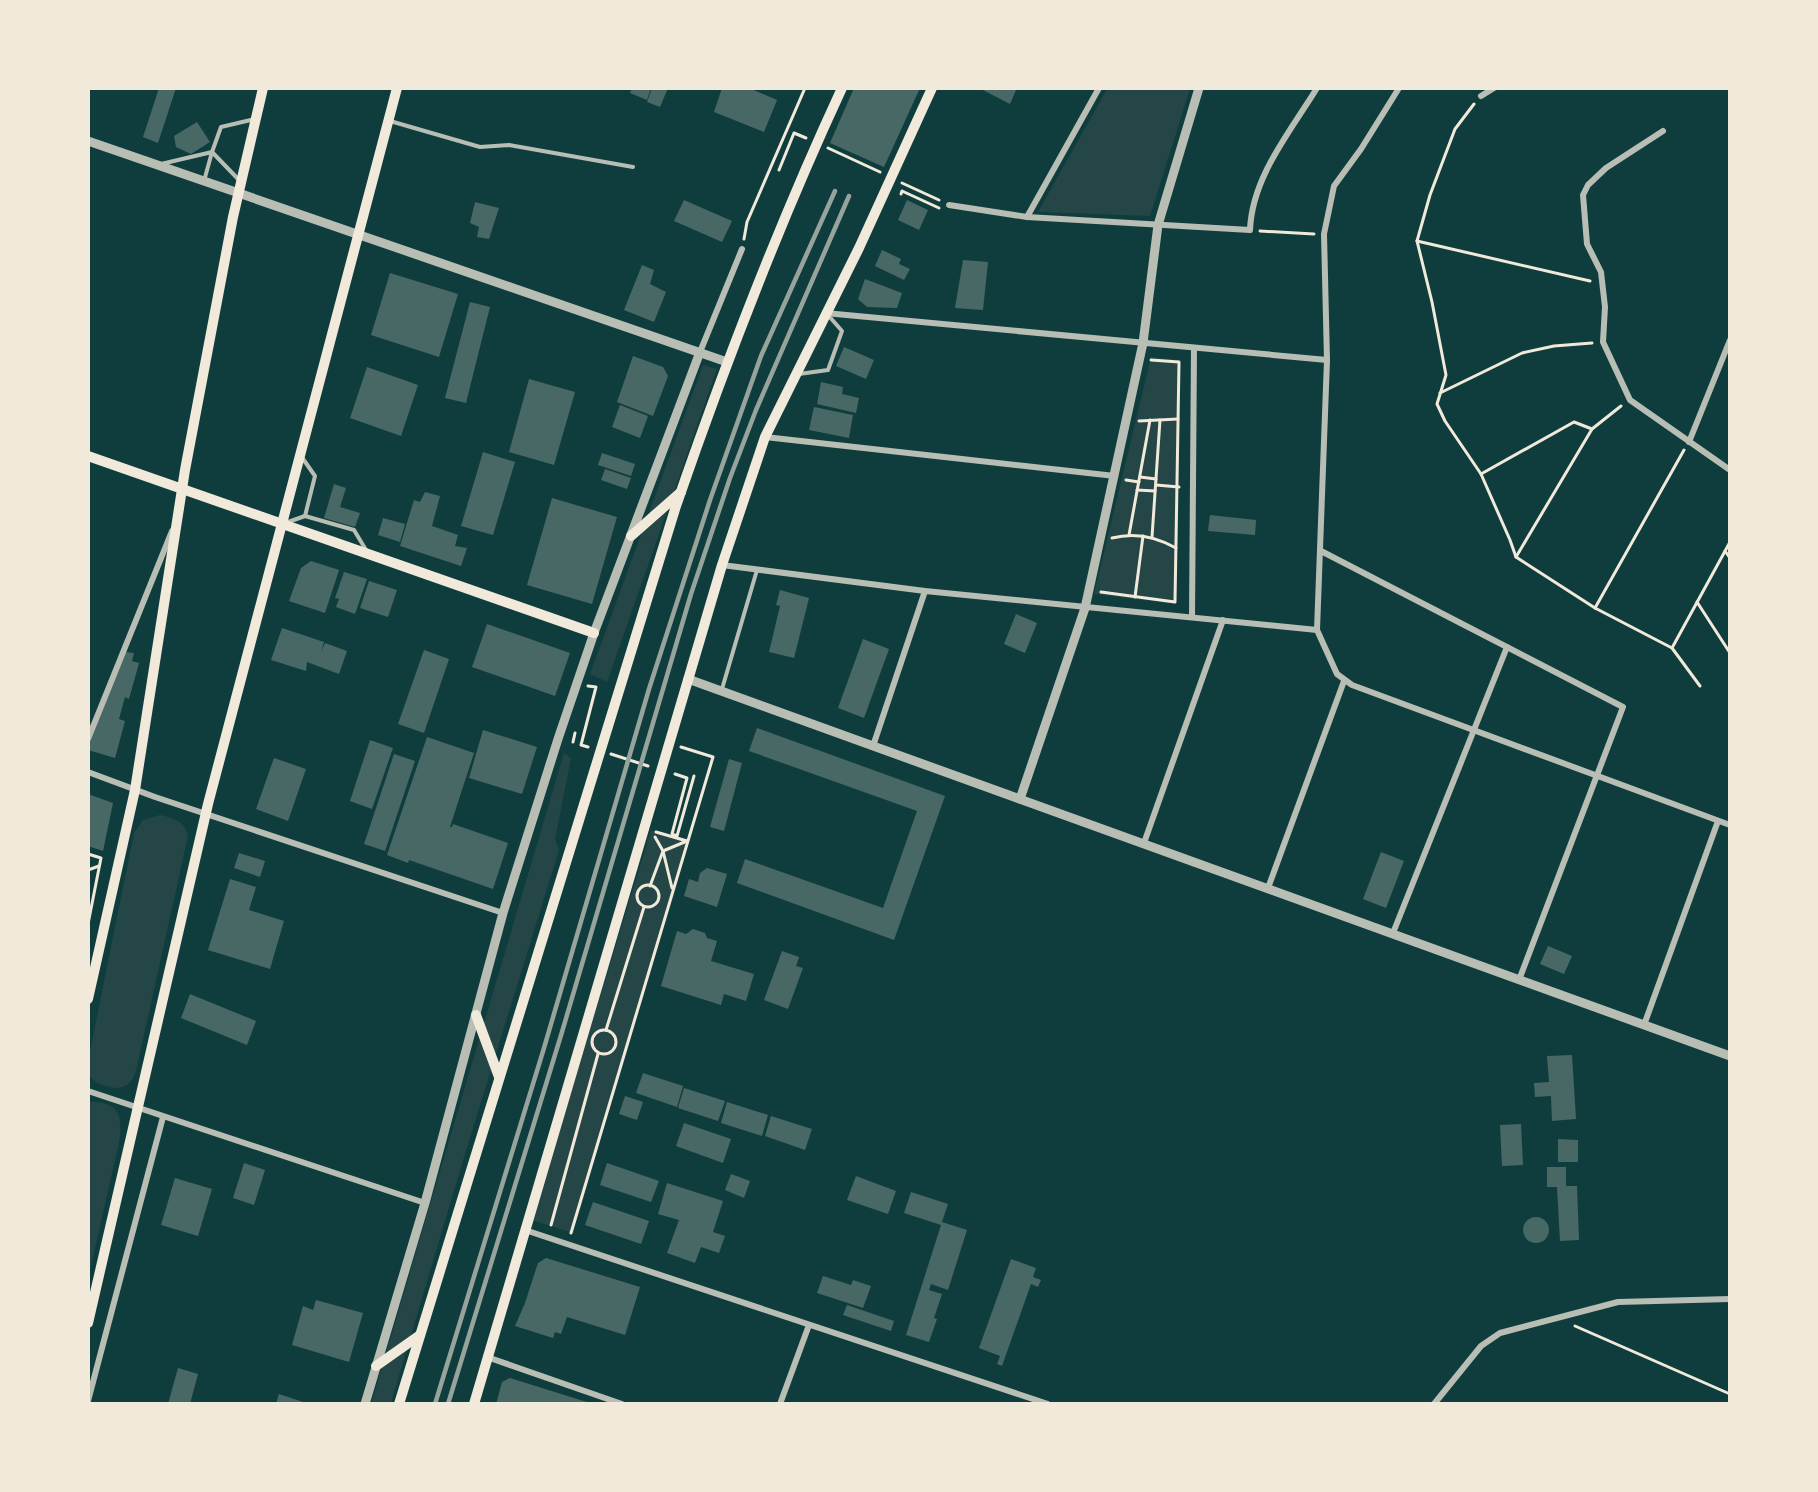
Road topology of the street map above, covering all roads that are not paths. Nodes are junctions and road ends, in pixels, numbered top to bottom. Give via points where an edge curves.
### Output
1 (263, 88) edge
2 (397, 88) edge
3 (932, 88) edge
4 (1099, 88) edge
5 (1199, 88) edge
6 (1317, 88) edge
7 (1399, 88) edge
8 (1494, 88) edge
9 (840, 89) edge
10 (1481, 96) road end
11 (256, 119) junction
12 (388, 120) junction
13 (1663, 131) dead end
14 (88, 141) edge
15 (212, 152) junction
16 (158, 165) junction
17 (633, 167) dead end
18 (204, 181) junction
19 (239, 188) junction
20 (949, 205) road end
21 (1028, 218) junction
22 (1158, 225) junction
23 (357, 235) junction
24 (742, 249) road end
25 (825, 313) junction
26 (1730, 340) edge
27 (1143, 343) junction
28 (1194, 348) junction
29 (700, 352) junction
30 (1327, 360) junction
31 (727, 362) junction
32 (795, 375) junction
33 (765, 437) junction
34 (1689, 442) junction
35 (300, 455) junction
36 (88, 456) edge
37 (1730, 470) edge
38 (1114, 476) junction
39 (182, 489) junction
40 (681, 492) junction
41 (177, 516) junction
42 (304, 516) junction
43 (282, 525) junction
44 (631, 536) junction
45 (1321, 551) junction
46 (369, 555) junction
47 (722, 565) junction
48 (757, 569) junction
49 (925, 591) junction
50 (1085, 608) junction
51 (1192, 617) junction
52 (1223, 620) junction
53 (1317, 630) junction
54 (594, 633) junction
55 (1508, 647) junction
56 (688, 679) junction
57 (1344, 681) junction
58 (721, 691) junction
59 (1473, 730) junction
60 (88, 739) edge
61 (873, 746) junction
62 (88, 772) edge
63 (1597, 776) junction
64 (135, 790) junction
65 (1020, 799) junction
66 (206, 814) junction
67 (1718, 821) junction
68 (1730, 825) edge
69 (1144, 843) junction
70 (1268, 888) junction
71 (503, 913) junction
72 (1393, 933) junction
73 (1519, 980) junction
74 (88, 999) edge
75 (476, 1015) junction
76 (1644, 1025) junction
77 (1730, 1056) edge
78 (500, 1077) junction
79 (88, 1091) edge
80 (137, 1107) junction
81 (164, 1117) junction
82 (425, 1203) junction
83 (525, 1230) junction
84 (1730, 1299) edge
85 (88, 1323) edge
86 (809, 1325) junction
87 (420, 1335) junction
88 (487, 1357) junction
89 (376, 1366) junction
90 (88, 1401) edge
91 (617, 1403) edge
92 (1436, 1403) edge
93 (365, 1404) edge
94 (399, 1404) edge
95 (474, 1404) edge
96 (780, 1404) edge
97 (1048, 1404) edge

1 - 11 main road
2 - 12 main road
3 - 25 main road
4 - 21 street
5 - 22 street
6 - 22 street via 1267,169 1250,215 1250,230
7 - 30 street via 1334,186 1324,234
8 - 10 street
9 - 31 main road
11 - 15 lane via 221,127
11 - 19 main road
12 - 17 lane via 480,147 509,145
12 - 23 main road
13 - 34 street via 1588,184 1583,195 1587,244 1602,284 1602,342 1630,400
14 - 16 street
15 - 16 lane
15 - 18 lane
15 - 19 lane
16 - 18 street
18 - 19 street
19 - 23 street
19 - 39 main road
20 - 21 street
21 - 22 street
22 - 27 street
23 - 29 street
23 - 35 main road
24 - 29 street
25 - 27 street
25 - 32 main road
25 - 32 lane via 842,331 828,370
26 - 34 street
27 - 28 street
27 - 38 street
28 - 30 street
28 - 51 street
29 - 31 street
29 - 44 street
30 - 45 street
31 - 40 main road
32 - 33 main road
33 - 38 street
33 - 47 main road
34 - 37 street
35 - 42 lane via 315,476
35 - 43 main road
36 - 39 main road
38 - 50 street
39 - 41 main road
39 - 43 main road
40 - 44 main road
40 - 78 main road
41 - 60 street
41 - 64 main road
42 - 43 lane
42 - 46 lane via 354,530
43 - 46 main road
43 - 66 main road
44 - 54 street
45 - 53 street
45 - 55 street
46 - 54 main road
47 - 48 street
47 - 56 main road
48 - 49 street
48 - 58 lane
49 - 50 street
49 - 61 street
50 - 51 street
50 - 65 street
51 - 52 street
52 - 53 street
52 - 69 street
53 - 57 street via 1333,667
54 - 71 street
55 - 59 street
55 - 63 street via 1623,707
56 - 58 street
56 - 83 main road
57 - 59 street
57 - 70 street
58 - 61 street
59 - 63 street
59 - 72 street
61 - 65 street
62 - 64 street
63 - 67 street
63 - 73 street
64 - 66 street
64 - 74 main road
65 - 69 street
66 - 71 street
66 - 80 main road
67 - 68 street
67 - 76 street
69 - 70 street
70 - 72 street
71 - 75 street
72 - 73 street
73 - 76 street
75 - 78 main road
75 - 82 street
76 - 77 street
78 - 87 main road
79 - 80 street
80 - 81 street
80 - 85 main road
81 - 82 street
81 - 90 street
82 - 89 street
83 - 86 street
83 - 88 main road
84 - 92 street via 1618,1302 1500,1334 1481,1346
86 - 96 street
86 - 97 street
87 - 89 main road
87 - 94 main road
88 - 91 street
88 - 95 main road
89 - 93 street

